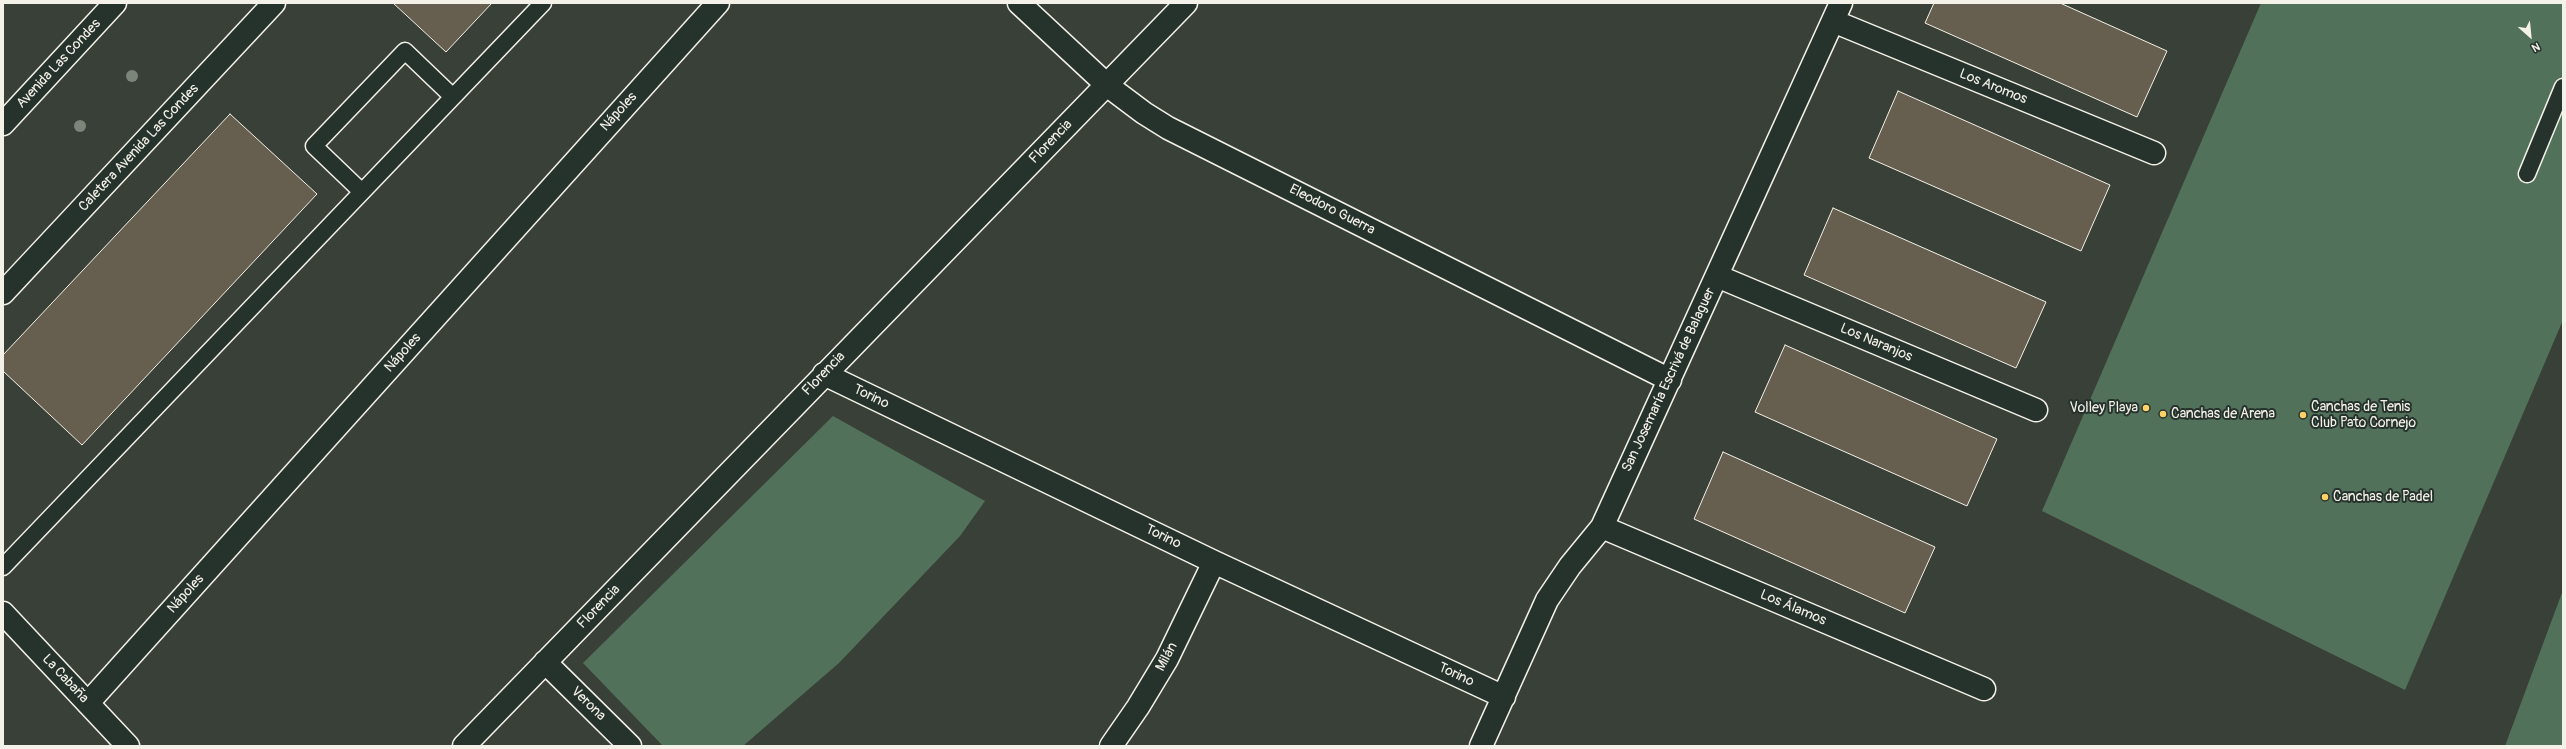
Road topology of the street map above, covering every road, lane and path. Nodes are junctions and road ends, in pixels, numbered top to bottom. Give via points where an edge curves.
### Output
1 (114, 3) edge
2 (274, 3) edge
3 (543, 3) edge
4 (718, 3) edge
5 (1019, 3) edge
6 (1186, 3) edge
7 (1837, 12) edge
8 (1108, 86) junction
9 (2563, 87) edge
10 (453, 97) junction
11 (3, 124) edge
12 (2154, 153) dead end
13 (2527, 174) dead end
14 (362, 192) junction
15 (1717, 276) junction
16 (3, 292) edge
17 (824, 374) junction
18 (1670, 380) junction
19 (2036, 410) dead end
20 (1602, 527) junction
21 (1214, 562) junction
22 (3, 567) edge
23 (3, 613) edge
24 (545, 662) junction
25 (1984, 689) dead end
26 (1504, 697) junction
27 (88, 703) junction
28 (128, 746) edge
29 (464, 746) edge
30 (630, 746) edge
31 (1111, 746) edge
32 (1481, 746) edge

1 - 11 street, Avenida Las Condes
2 - 16 street, Caletera Avenida Las Condes
3 - 10 lane
4 - 27 street, Nápoles
5 - 8 street, Eleodoro Guerra
6 - 8 street, Florencia
7 - 12 street, Los Aromos
7 - 15 street, San Josemaría Escrivá de Balaguer
8 - 17 street, Florencia
8 - 18 street, Eleodoro Guerra via 1168,128
9 - 13 lane
10 - 14 lane
10 - 14 lane via 405,51 314,146
14 - 22 lane
15 - 18 street, San Josemaría Escrivá de Balaguer
15 - 19 street, Los Naranjos
17 - 21 street, Torino
17 - 24 street, Florencia
18 - 20 street, San Josemaría Escrivá de Balaguer
20 - 25 street, Los Álamos
20 - 26 street, San Josemaría Escrivá de Balaguer via 1570,566 1547,600
21 - 26 street, Torino
21 - 31 street, Milán via 1167,659
23 - 27 street, La Cabaña
24 - 29 street, Florencia
24 - 30 street, Verona
26 - 32 street, San Josemaría Escrivá de Balaguer
27 - 28 street, La Cabaña

